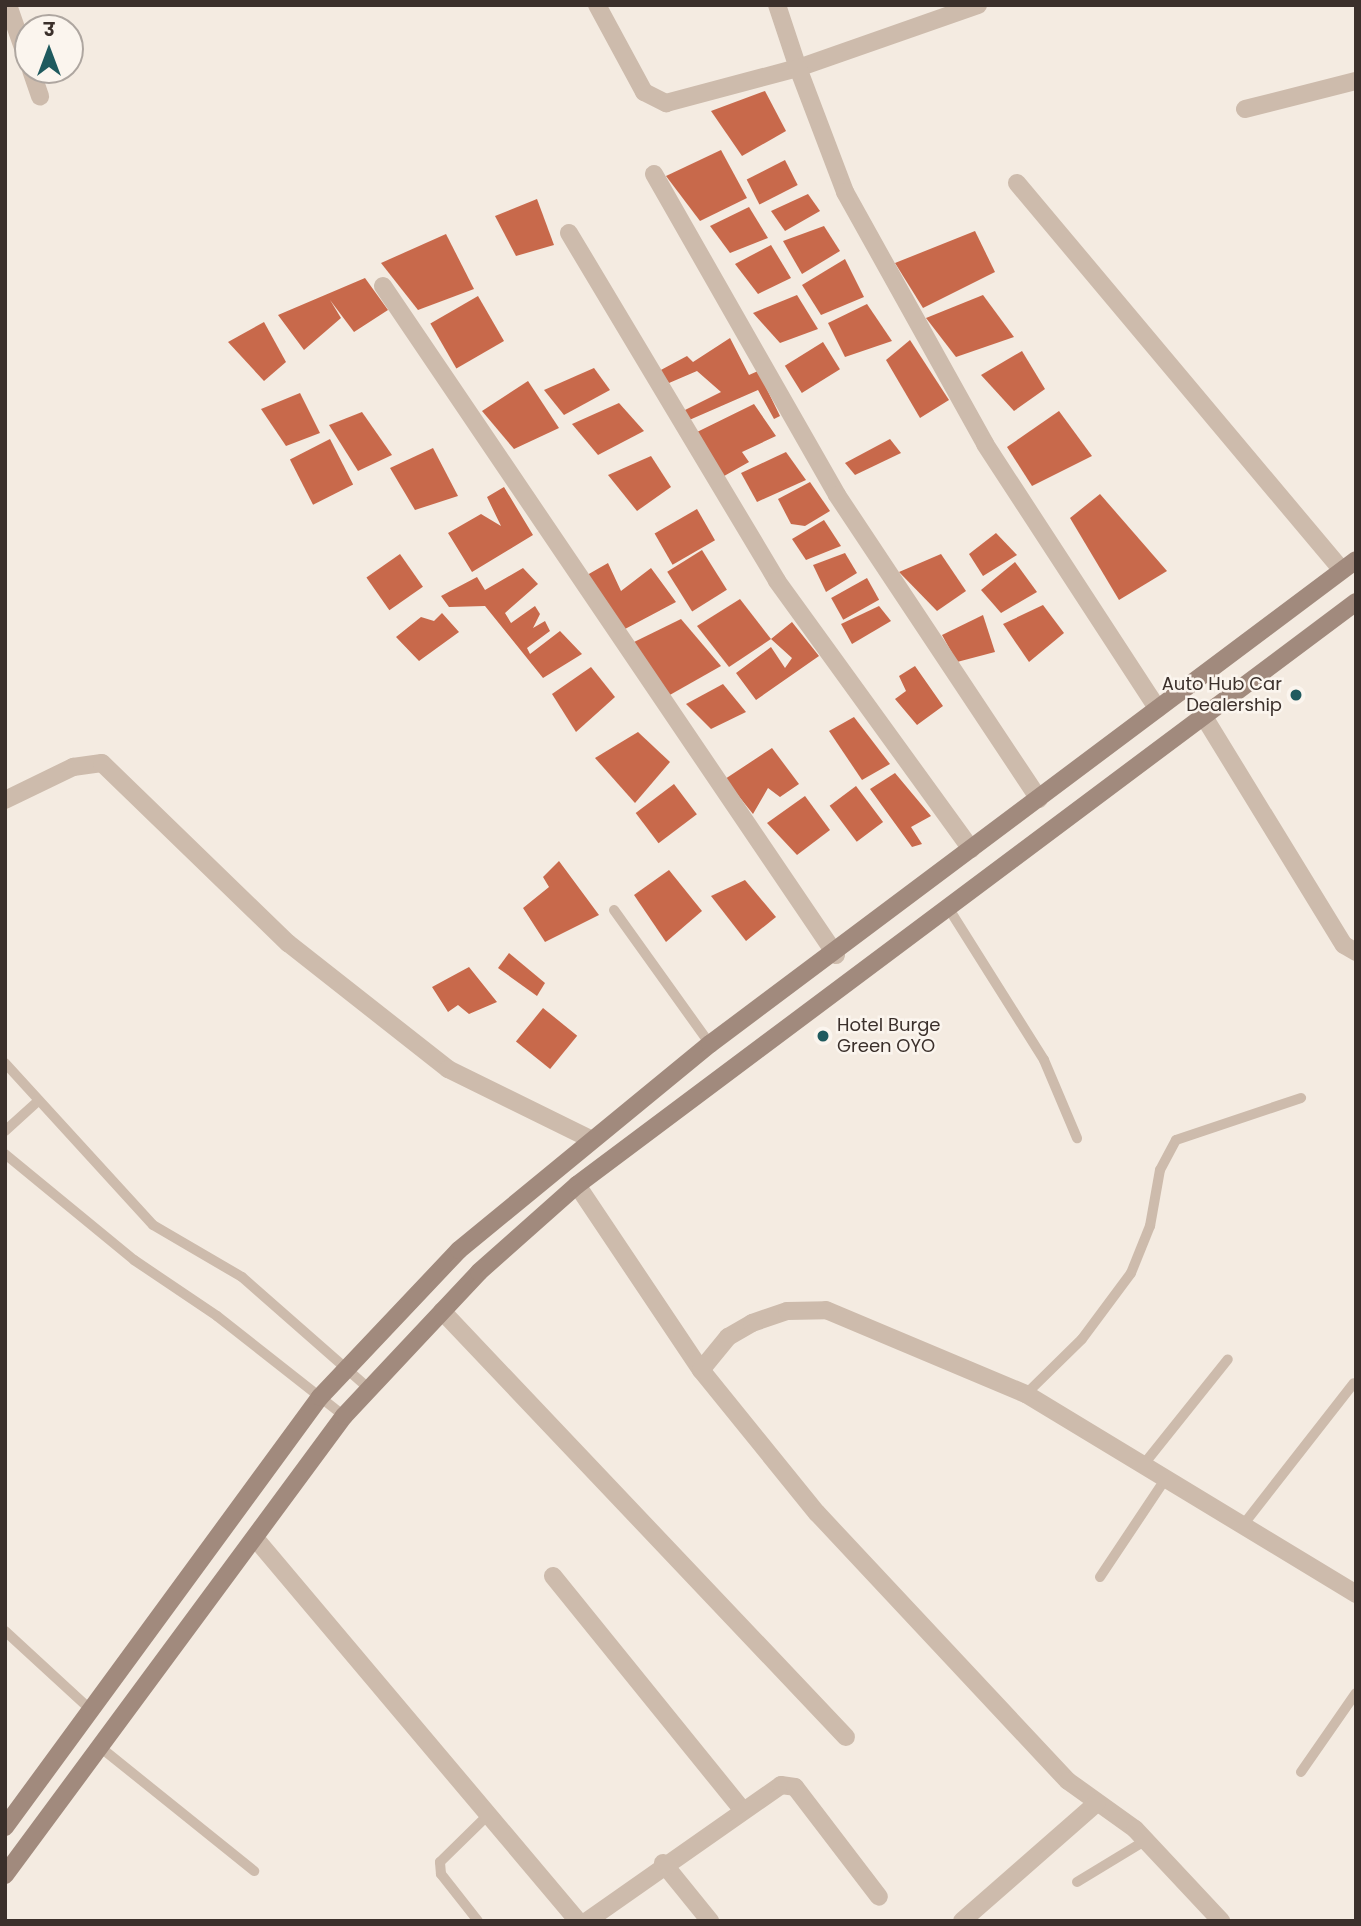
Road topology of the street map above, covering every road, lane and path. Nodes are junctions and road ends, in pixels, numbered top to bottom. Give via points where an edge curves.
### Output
1 (8, 5) edge
2 (597, 5) edge
3 (777, 5) edge
4 (978, 5) edge
5 (933, 12) edge
6 (14, 22) edge
7 (798, 68) junction
8 (1356, 81) edge
9 (36, 84) edge
10 (40, 96) dead end
11 (1245, 109) dead end
12 (654, 174) dead end
13 (1017, 183) dead end
14 (569, 233) dead end
15 (383, 286) dead end
16 (1348, 564) edge
17 (1356, 602) edge
18 (1157, 709) junction
19 (1201, 712) junction
20 (1039, 799) junction
21 (5, 800) edge
22 (971, 849) junction
23 (614, 909) dead end
24 (949, 909) junction
25 (1356, 952) edge
26 (835, 955) junction
27 (710, 1044) junction
28 (5, 1063) edge
29 (1301, 1098) dead end
30 (37, 1102) junction
31 (7, 1130) edge
32 (1077, 1138) dead end
33 (590, 1139) junction
34 (5, 1154) edge
35 (578, 1185) junction
36 (442, 1311) junction
37 (1228, 1359) dead end
38 (344, 1368) junction
39 (701, 1370) junction
40 (1354, 1383) edge
41 (368, 1387) junction
42 (1026, 1394) junction
43 (320, 1397) junction
44 (344, 1416) junction
45 (1144, 1464) junction
46 (1166, 1478) junction
47 (1243, 1525) junction
48 (256, 1538) junction
49 (553, 1576) dead end
50 (1100, 1577) dead end
51 (1356, 1594) edge
52 (5, 1631) edge
53 (1356, 1693) edge
54 (92, 1711) junction
55 (846, 1737) dead end
56 (100, 1747) junction
57 (1301, 1772) dead end
58 (1097, 1803) junction
59 (741, 1809) junction
60 (488, 1815) junction
61 (5, 1827) edge
62 (1146, 1840) junction
63 (663, 1863) junction
64 (254, 1871) dead end
65 (5, 1875) edge
66 (1077, 1882) dead end
67 (879, 1897) dead end
68 (1215, 1919) edge
69 (478, 1921) edge
70 (578, 1921) edge
71 (587, 1921) edge
72 (710, 1921) edge
73 (962, 1921) edge

1 - 6 street
2 - 7 street via 644,92 666,103
3 - 7 street
4 - 5 street
5 - 7 street
7 - 18 street via 845,192 972,420
8 - 11 street
9 - 10 street
12 - 20 street via 837,495
13 - 16 street
14 - 22 street via 777,581
15 - 26 street
16 - 18 street
17 - 19 street
18 - 20 street
19 - 24 street
19 - 25 street via 1344,945
20 - 22 street
21 - 33 street via 73,767 102,763 288,943 448,1069
22 - 26 street
23 - 27 lane
24 - 32 lane via 1044,1060
24 - 35 street
26 - 27 street
27 - 33 street
28 - 30 lane
29 - 42 lane via 1175,1140 1160,1170 1150,1226 1131,1273 1082,1339
30 - 31 lane
30 - 38 lane via 153,1225 242,1277
33 - 38 street via 459,1250
34 - 43 lane via 134,1260
35 - 36 street
35 - 39 street
36 - 41 street
36 - 55 street
37 - 45 lane
38 - 41 lane
38 - 43 street
39 - 42 street via 728,1337 752,1322 787,1311 826,1310
39 - 58 street via 817,1513
40 - 47 lane
41 - 44 street
42 - 45 street
43 - 44 lane
43 - 54 street
44 - 48 street
45 - 46 street
46 - 47 street
46 - 50 lane
47 - 51 street
48 - 56 street
48 - 60 street
49 - 59 street
52 - 54 lane
53 - 57 lane
54 - 61 street
56 - 64 lane
56 - 65 street
58 - 62 street
58 - 73 street
59 - 63 street
59 - 67 street via 781,1785 794,1787
60 - 69 lane via 440,1861 441,1874
60 - 70 street
62 - 66 lane
62 - 68 street
63 - 71 street
63 - 72 street

